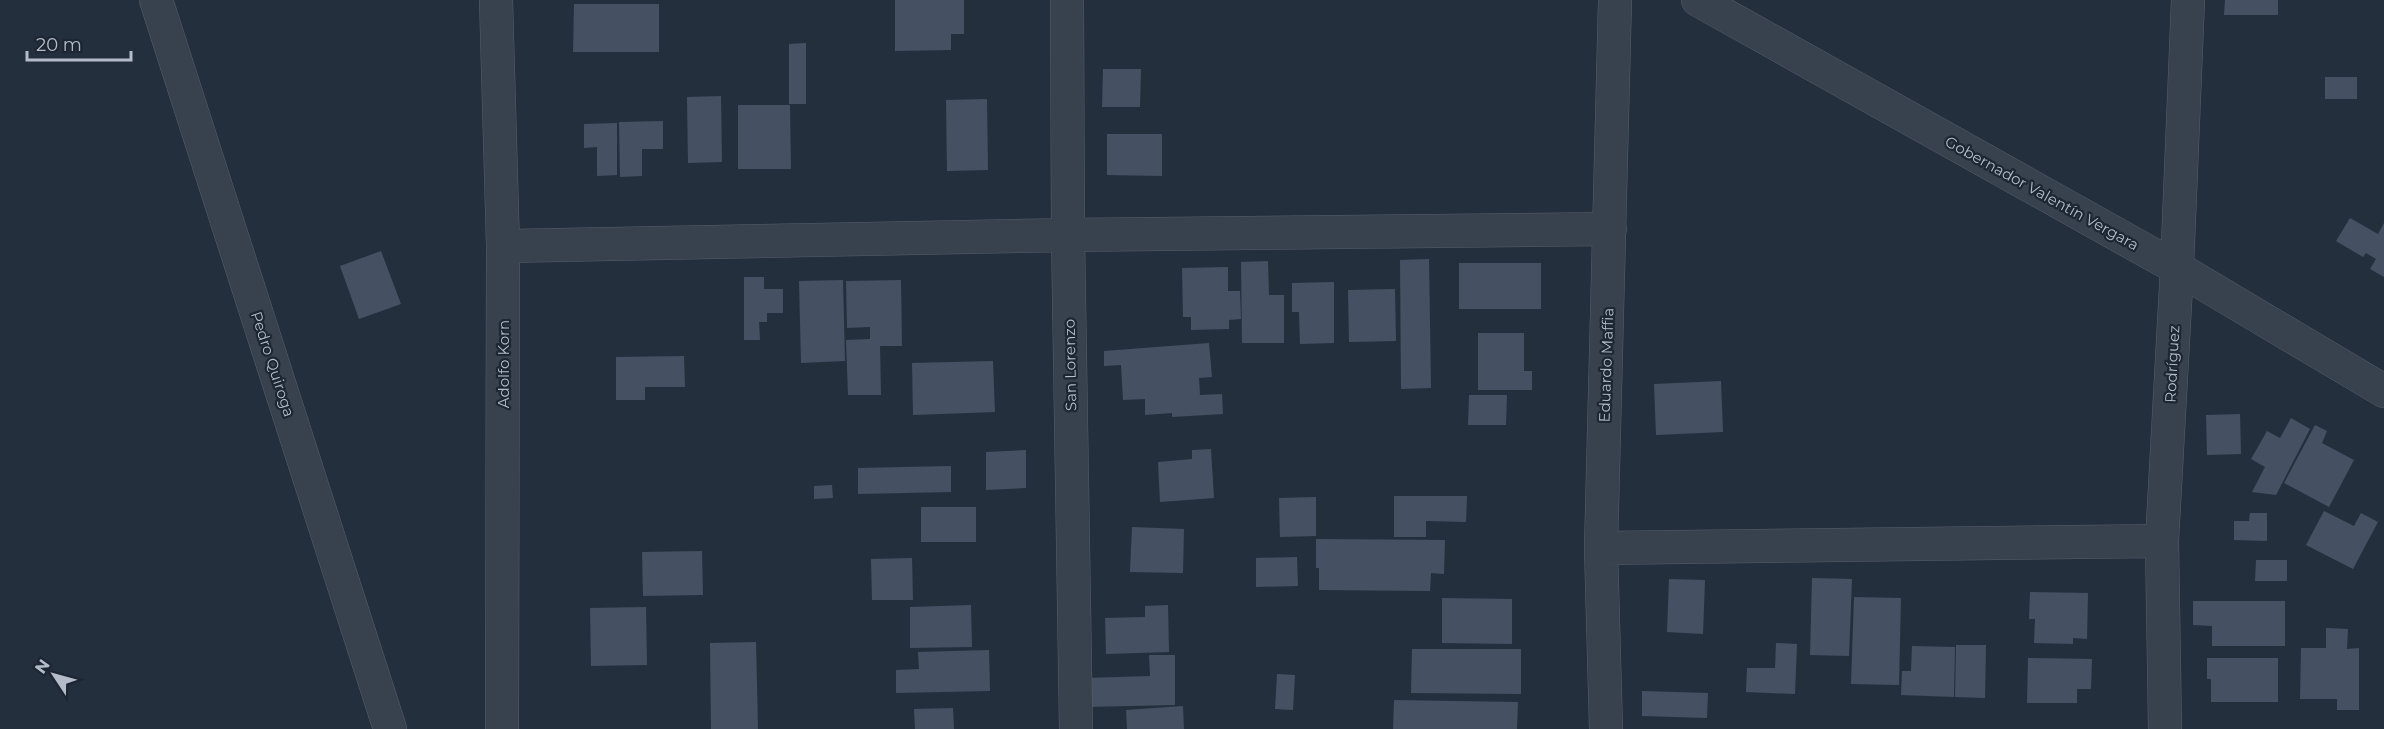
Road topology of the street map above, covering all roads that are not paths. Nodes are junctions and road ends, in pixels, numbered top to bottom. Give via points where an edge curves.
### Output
1 (156, 0) edge
2 (496, 0) edge
3 (1067, 0) edge
4 (1615, 0) edge
5 (1698, 0) edge
6 (2188, 0) edge
7 (1610, 230) junction
8 (1068, 235) junction
9 (503, 246) junction
10 (2177, 268) junction
11 (2384, 391) edge
12 (2162, 541) junction
13 (1601, 548) junction
14 (390, 729) edge
15 (502, 729) edge
16 (1076, 729) edge
17 (1606, 729) edge
18 (2165, 729) edge

1 - 14 street, Pedro Quiroga
2 - 9 street, Adolfo Korn
3 - 8 street, San Lorenzo
4 - 7 street, Eduardo Maffia
5 - 10 street, Gobernador Valentín Vergara
6 - 10 street, Rodríguez
7 - 8 street
7 - 13 street, Eduardo Maffia
8 - 9 street
8 - 16 street, San Lorenzo
9 - 15 street, Adolfo Korn
10 - 11 street, Gobernador Valentín Vergara
10 - 12 street, Rodríguez
12 - 13 street
12 - 18 street, Rodríguez
13 - 17 street, Eduardo Maffia

